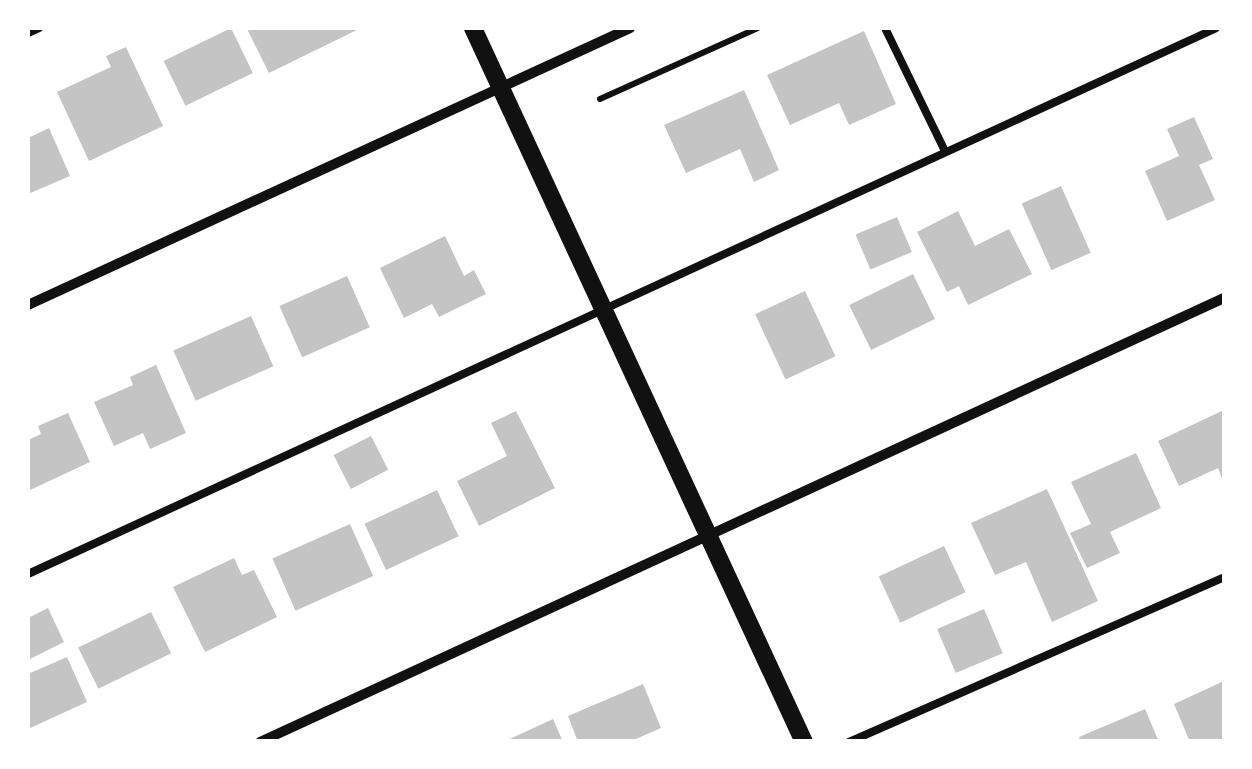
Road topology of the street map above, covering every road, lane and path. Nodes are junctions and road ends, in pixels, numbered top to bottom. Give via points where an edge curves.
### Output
1 (40, 28) edge
2 (473, 28) edge
3 (630, 28) edge
4 (758, 28) edge
5 (885, 28) edge
6 (1216, 28) edge
7 (28, 33) edge
8 (500, 87) junction
9 (600, 100) dead end
10 (945, 151) junction
11 (1224, 298) edge
12 (28, 305) edge
13 (604, 310) junction
14 (709, 533) junction
15 (28, 574) edge
16 (1224, 577) edge
17 (260, 742) edge
18 (804, 742) edge
19 (849, 742) edge

1 - 7 lane
2 - 8 street
3 - 8 street
4 - 9 path
5 - 10 lane
6 - 10 lane
8 - 12 street
8 - 13 street
10 - 13 lane
11 - 14 street
13 - 14 street
13 - 15 lane
14 - 17 street
14 - 18 street
16 - 19 lane

